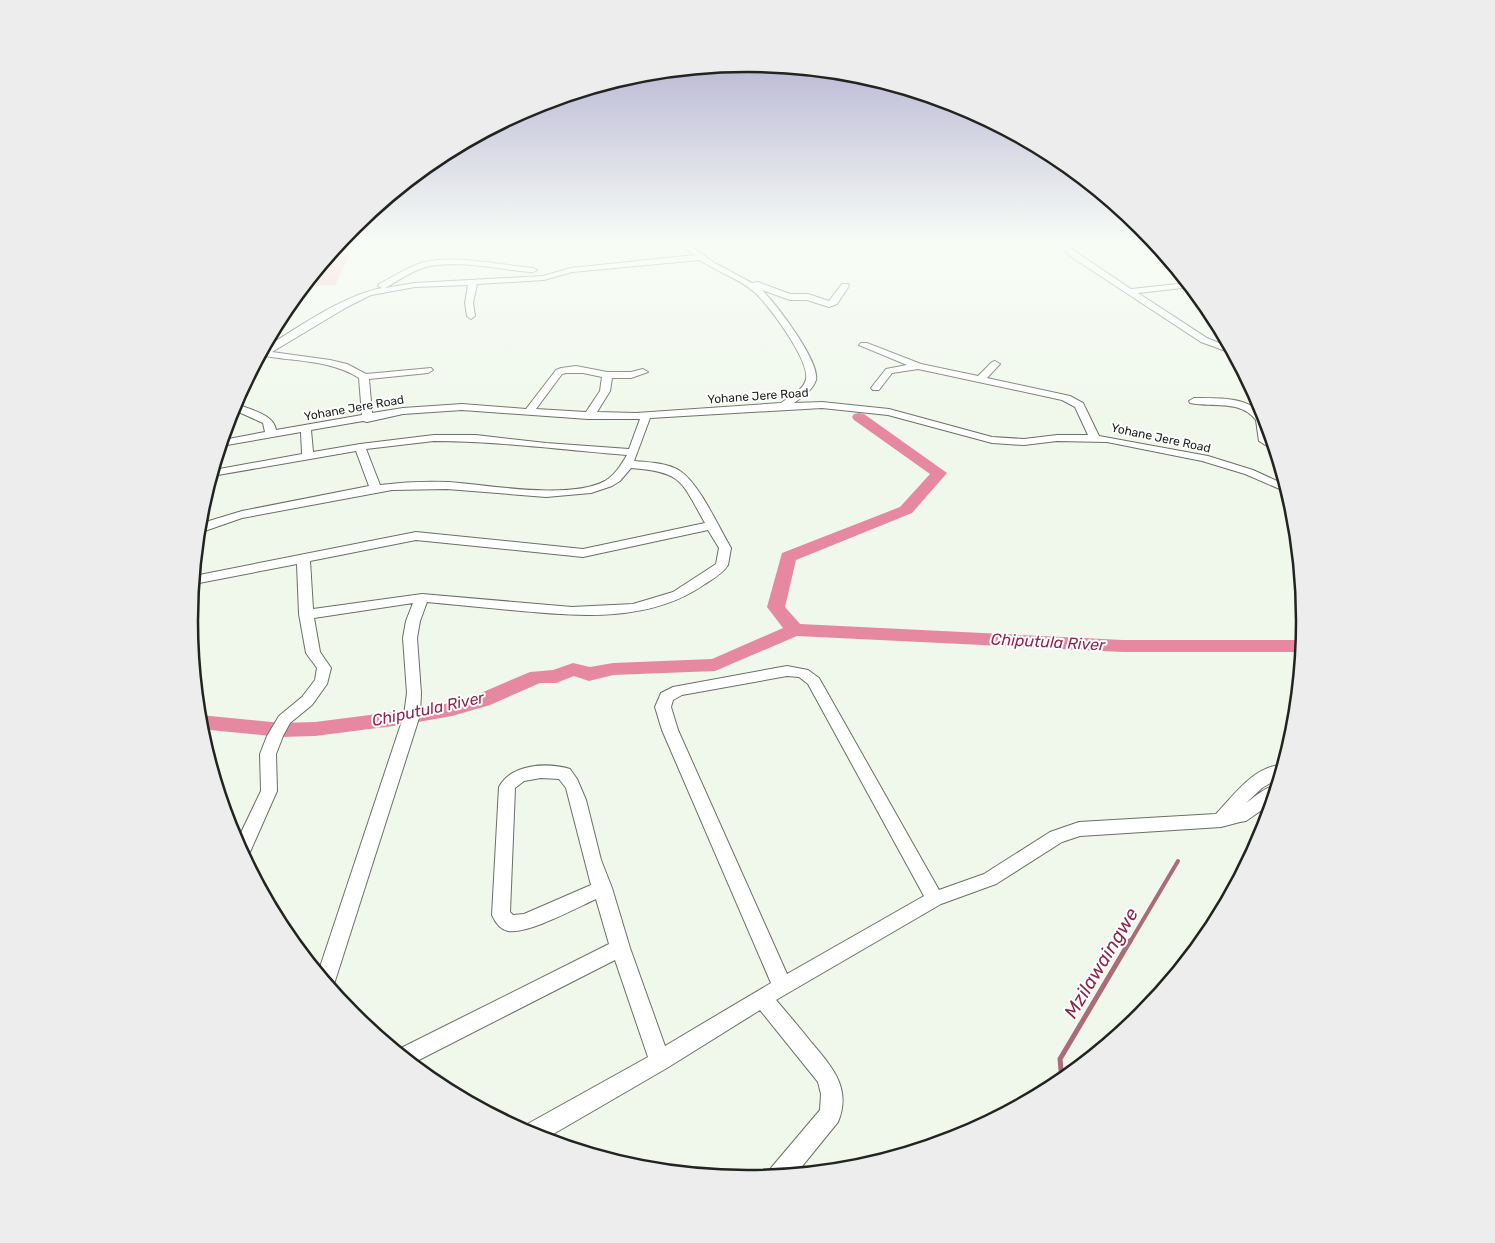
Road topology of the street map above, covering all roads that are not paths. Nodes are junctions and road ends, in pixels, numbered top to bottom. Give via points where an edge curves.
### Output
1 (351, 303) edge
2 (469, 303) edge
3 (768, 303) edge
4 (1149, 303) edge
5 (471, 316) dead end
6 (864, 345) dead end
7 (1222, 345) edge
8 (272, 346) edge
9 (1218, 346) junction
10 (1224, 348) edge
11 (269, 353) edge
12 (995, 364) dead end
13 (918, 366) junction
14 (428, 370) dead end
15 (643, 372) dead end
16 (607, 375) junction
17 (364, 377) junction
18 (980, 379) junction
19 (876, 388) dead end
20 (1194, 402) dead end
21 (784, 406) junction
22 (241, 409) edge
23 (529, 412) junction
24 (1256, 413) edge
25 (588, 416) junction
26 (646, 416) junction
27 (367, 419) junction
28 (306, 429) junction
29 (271, 435) junction
30 (1094, 438) junction
31 (229, 442) edge
32 (360, 448) junction
33 (308, 456) junction
34 (630, 458) junction
35 (220, 471) edge
36 (1280, 486) edge
37 (375, 488) junction
38 (207, 525) edge
39 (710, 526) junction
40 (303, 560) junction
41 (201, 579) edge
42 (422, 598) junction
43 (306, 614) junction
44 (1276, 771) edge
45 (1267, 797) edge
46 (1221, 820) junction
47 (245, 843) edge
48 (603, 888) junction
49 (935, 899) junction
50 (620, 948) junction
51 (327, 974) edge
52 (783, 987) junction
53 (762, 998) junction
54 (409, 1054) edge
55 (660, 1061) junction
56 (539, 1130) edge
57 (785, 1169) edge

1 - 8 street
2 - 5 street
3 - 21 street via 797,342 811,372 811,379 803,391
4 - 9 street
6 - 13 street
7 - 9 street
9 - 10 street
11 - 17 street via 344,367
12 - 18 street
13 - 18 street
13 - 19 street via 889,371
14 - 17 street
15 - 16 street
16 - 23 street via 563,370
16 - 25 street via 609,385
17 - 27 street
18 - 30 street via 1075,402
20 - 24 street via 1220,401
21 - 26 street, Yohane Jere Road
21 - 30 street, Yohane Jere Road via 822,405 889,412 992,440 1024,442
22 - 29 street via 267,421
23 - 25 street, Yohane Jere Road
23 - 27 street, Yohane Jere Road via 435,408
25 - 26 street, Yohane Jere Road
26 - 34 street
27 - 28 street, Yohane Jere Road
28 - 29 street, Yohane Jere Road
28 - 33 street
29 - 31 street, Yohane Jere Road
30 - 36 street, Yohane Jere Road via 1204,458 1249,472
32 - 33 street
32 - 34 street via 455,437
32 - 37 street
33 - 35 street
34 - 37 street via 611,482 578,492 428,485
34 - 39 street via 674,472 686,481
37 - 38 street via 233,517
39 - 40 street via 583,553 416,536
39 - 42 street via 725,548 722,565 703,581 652,604 572,612
40 - 41 street
40 - 43 street
42 - 43 street via 397,598 326,614
42 - 51 street via 412,621 410,638 414,693 412,715
43 - 47 street via 313,653 324,668 322,681 307,701 284,720 275,736 268,754 269,791
44 - 46 street via 1253,785
45 - 46 street via 1240,816
46 - 49 street via 1079,829 1056,837 990,879
48 - 48 street via 569,776 564,773 529,774 511,780 507,786 501,915 509,923 525,922
48 - 50 street
49 - 52 street
49 - 52 street via 814,682 803,673 778,672 678,691 666,697 663,707 670,730
50 - 54 street
50 - 55 street
52 - 53 street
53 - 55 street
53 - 57 street via 827,1077 832,1094 830,1114
55 - 56 street

